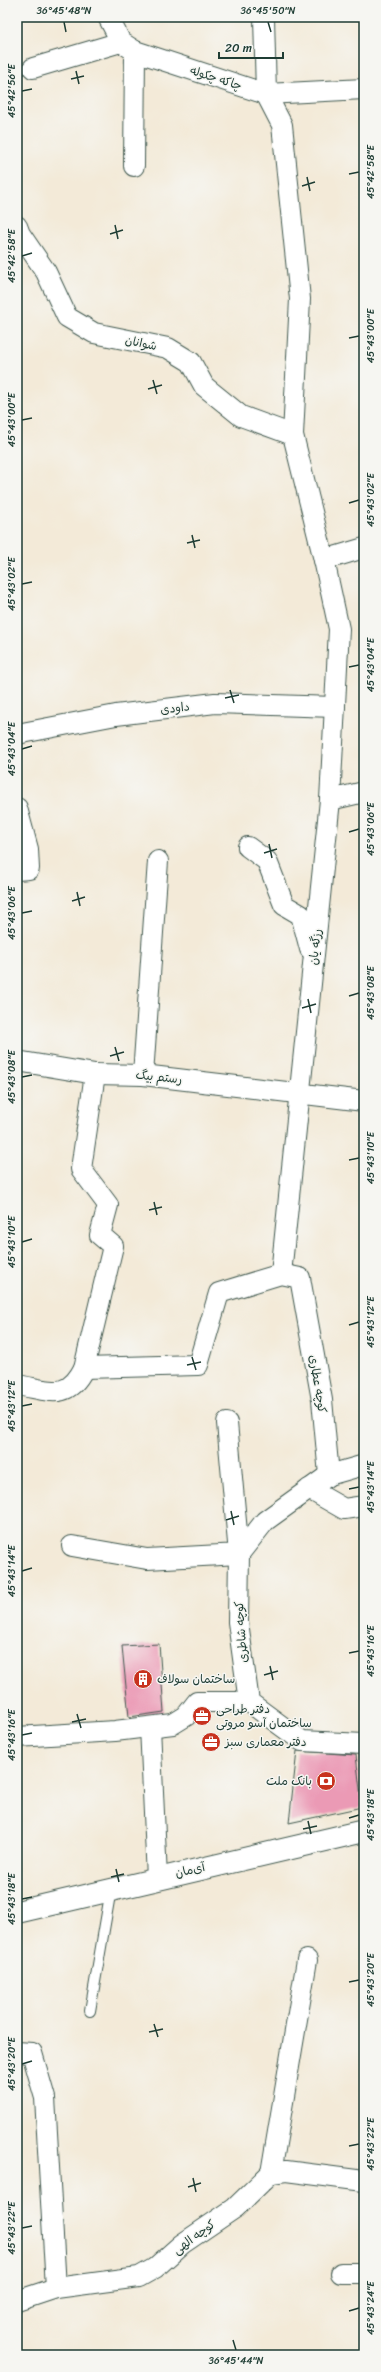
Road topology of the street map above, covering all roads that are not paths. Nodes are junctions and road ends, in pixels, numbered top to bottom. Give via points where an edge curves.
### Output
1 (108, 17) edge
2 (264, 17) edge
3 (128, 46) junction
4 (33, 68) dead end
5 (364, 89) edge
6 (266, 94) junction
7 (134, 166) dead end
8 (17, 226) edge
9 (293, 435) junction
10 (364, 548) edge
11 (324, 560) junction
12 (335, 707) junction
13 (17, 734) edge
14 (364, 792) edge
15 (330, 800) junction
16 (17, 808) edge
17 (248, 846) dead end
18 (158, 861) dead end
19 (17, 870) edge
20 (314, 961) junction
21 (17, 1061) edge
22 (95, 1074) junction
23 (143, 1075) junction
24 (300, 1094) junction
25 (364, 1101) edge
26 (281, 1274) junction
27 (84, 1368) junction
28 (17, 1385) edge
29 (227, 1423) dead end
30 (364, 1465) edge
31 (329, 1475) junction
32 (309, 1489) junction
33 (364, 1506) edge
34 (72, 1546) dead end
35 (239, 1554) junction
36 (248, 1702) junction
37 (150, 1727) junction
38 (17, 1737) edge
39 (364, 1744) edge
40 (364, 1831) edge
41 (157, 1878) junction
42 (111, 1889) junction
43 (17, 1912) edge
44 (307, 1960) dead end
45 (90, 2011) dead end
46 (17, 2052) edge
47 (271, 2173) junction
48 (364, 2181) edge
49 (342, 2273) dead end
50 (364, 2273) edge
51 (56, 2288) junction
52 (17, 2302) edge

1 - 3 street
2 - 6 street
3 - 4 street
3 - 6 street, چاکه چکوله
3 - 7 street
5 - 6 street
6 - 9 street, رزگه یان via 282,125 300,299
8 - 9 street, شوانان via 46,272 67,317 94,333 168,348 191,362 204,386 241,416
9 - 11 street, رزگه یان
10 - 11 street
11 - 12 street, رزگه یان via 339,629
12 - 13 street, داودی via 215,703 116,715
12 - 15 street, رزگه یان
14 - 15 street
15 - 20 street, رزگه یان
16 - 19 street via 28,849 29,869
17 - 20 street via 267,860 284,905 301,915
18 - 23 street
20 - 24 street, رزگه یان
21 - 22 street, رستم بیگ
22 - 23 street, رستم بیگ
22 - 27 street via 81,1169 108,1205 100,1235 113,1246
23 - 24 street, رستم بیگ
24 - 25 street, رستم بیگ
24 - 26 street, رزگه یان
26 - 27 street via 219,1293 198,1365
26 - 31 street, کوچه عطاری via 300,1278 322,1400
27 - 28 street via 77,1382 67,1390 55,1391
29 - 35 street, کوچه شاطری
30 - 31 street
31 - 32 street
32 - 33 street via 344,1509
32 - 35 street via 265,1521
34 - 35 street via 147,1559
35 - 36 street, کوچه شاطری via 238,1622
36 - 37 street via 197,1702 186,1716 173,1724
36 - 39 street via 302,1741
37 - 38 street
37 - 41 street
40 - 41 street, آی‌مان
41 - 42 street, آی‌مان
42 - 43 street, آی‌مان
42 - 45 lane
44 - 47 street
46 - 51 street via 32,2053 45,2098
47 - 48 street via 286,2171
47 - 51 street, کوچه الهی via 234,2208 182,2244 148,2273 139,2277
49 - 50 street
51 - 52 street, کوچه الهی

